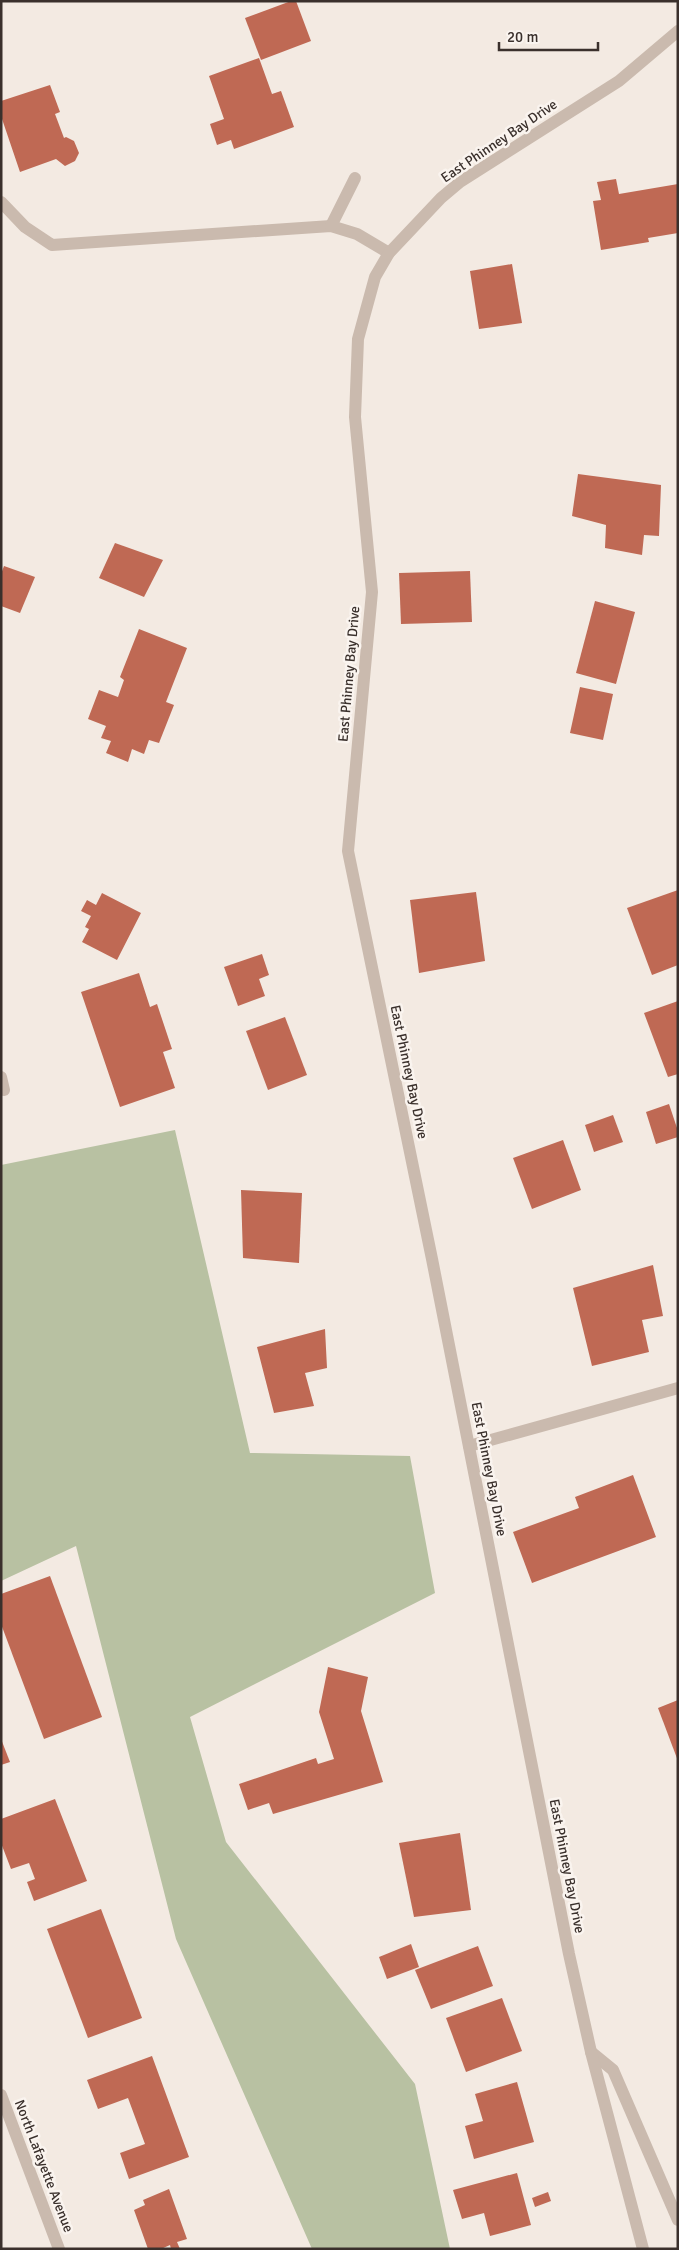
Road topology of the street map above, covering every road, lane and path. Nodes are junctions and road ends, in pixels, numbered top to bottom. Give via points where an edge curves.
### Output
1 (678, 31) edge
2 (355, 178) dead end
3 (1, 202) edge
4 (331, 226) junction
5 (389, 253) junction
6 (678, 1388) edge
7 (469, 1446) junction
8 (591, 2052) junction
9 (1, 2094) edge
10 (678, 2220) edge
11 (59, 2249) edge
12 (643, 2249) edge

1 - 5 street, East Phinney Bay Drive via 619,81 460,182
2 - 4 street
3 - 4 street via 24,227 52,245
4 - 5 street via 357,234
5 - 7 street, East Phinney Bay Drive via 375,278 358,339 355,418 372,592 348,852
6 - 7 street
7 - 8 street, East Phinney Bay Drive
8 - 10 street via 613,2070
8 - 12 street, East Phinney Bay Drive
9 - 11 street, North Lafayette Avenue

